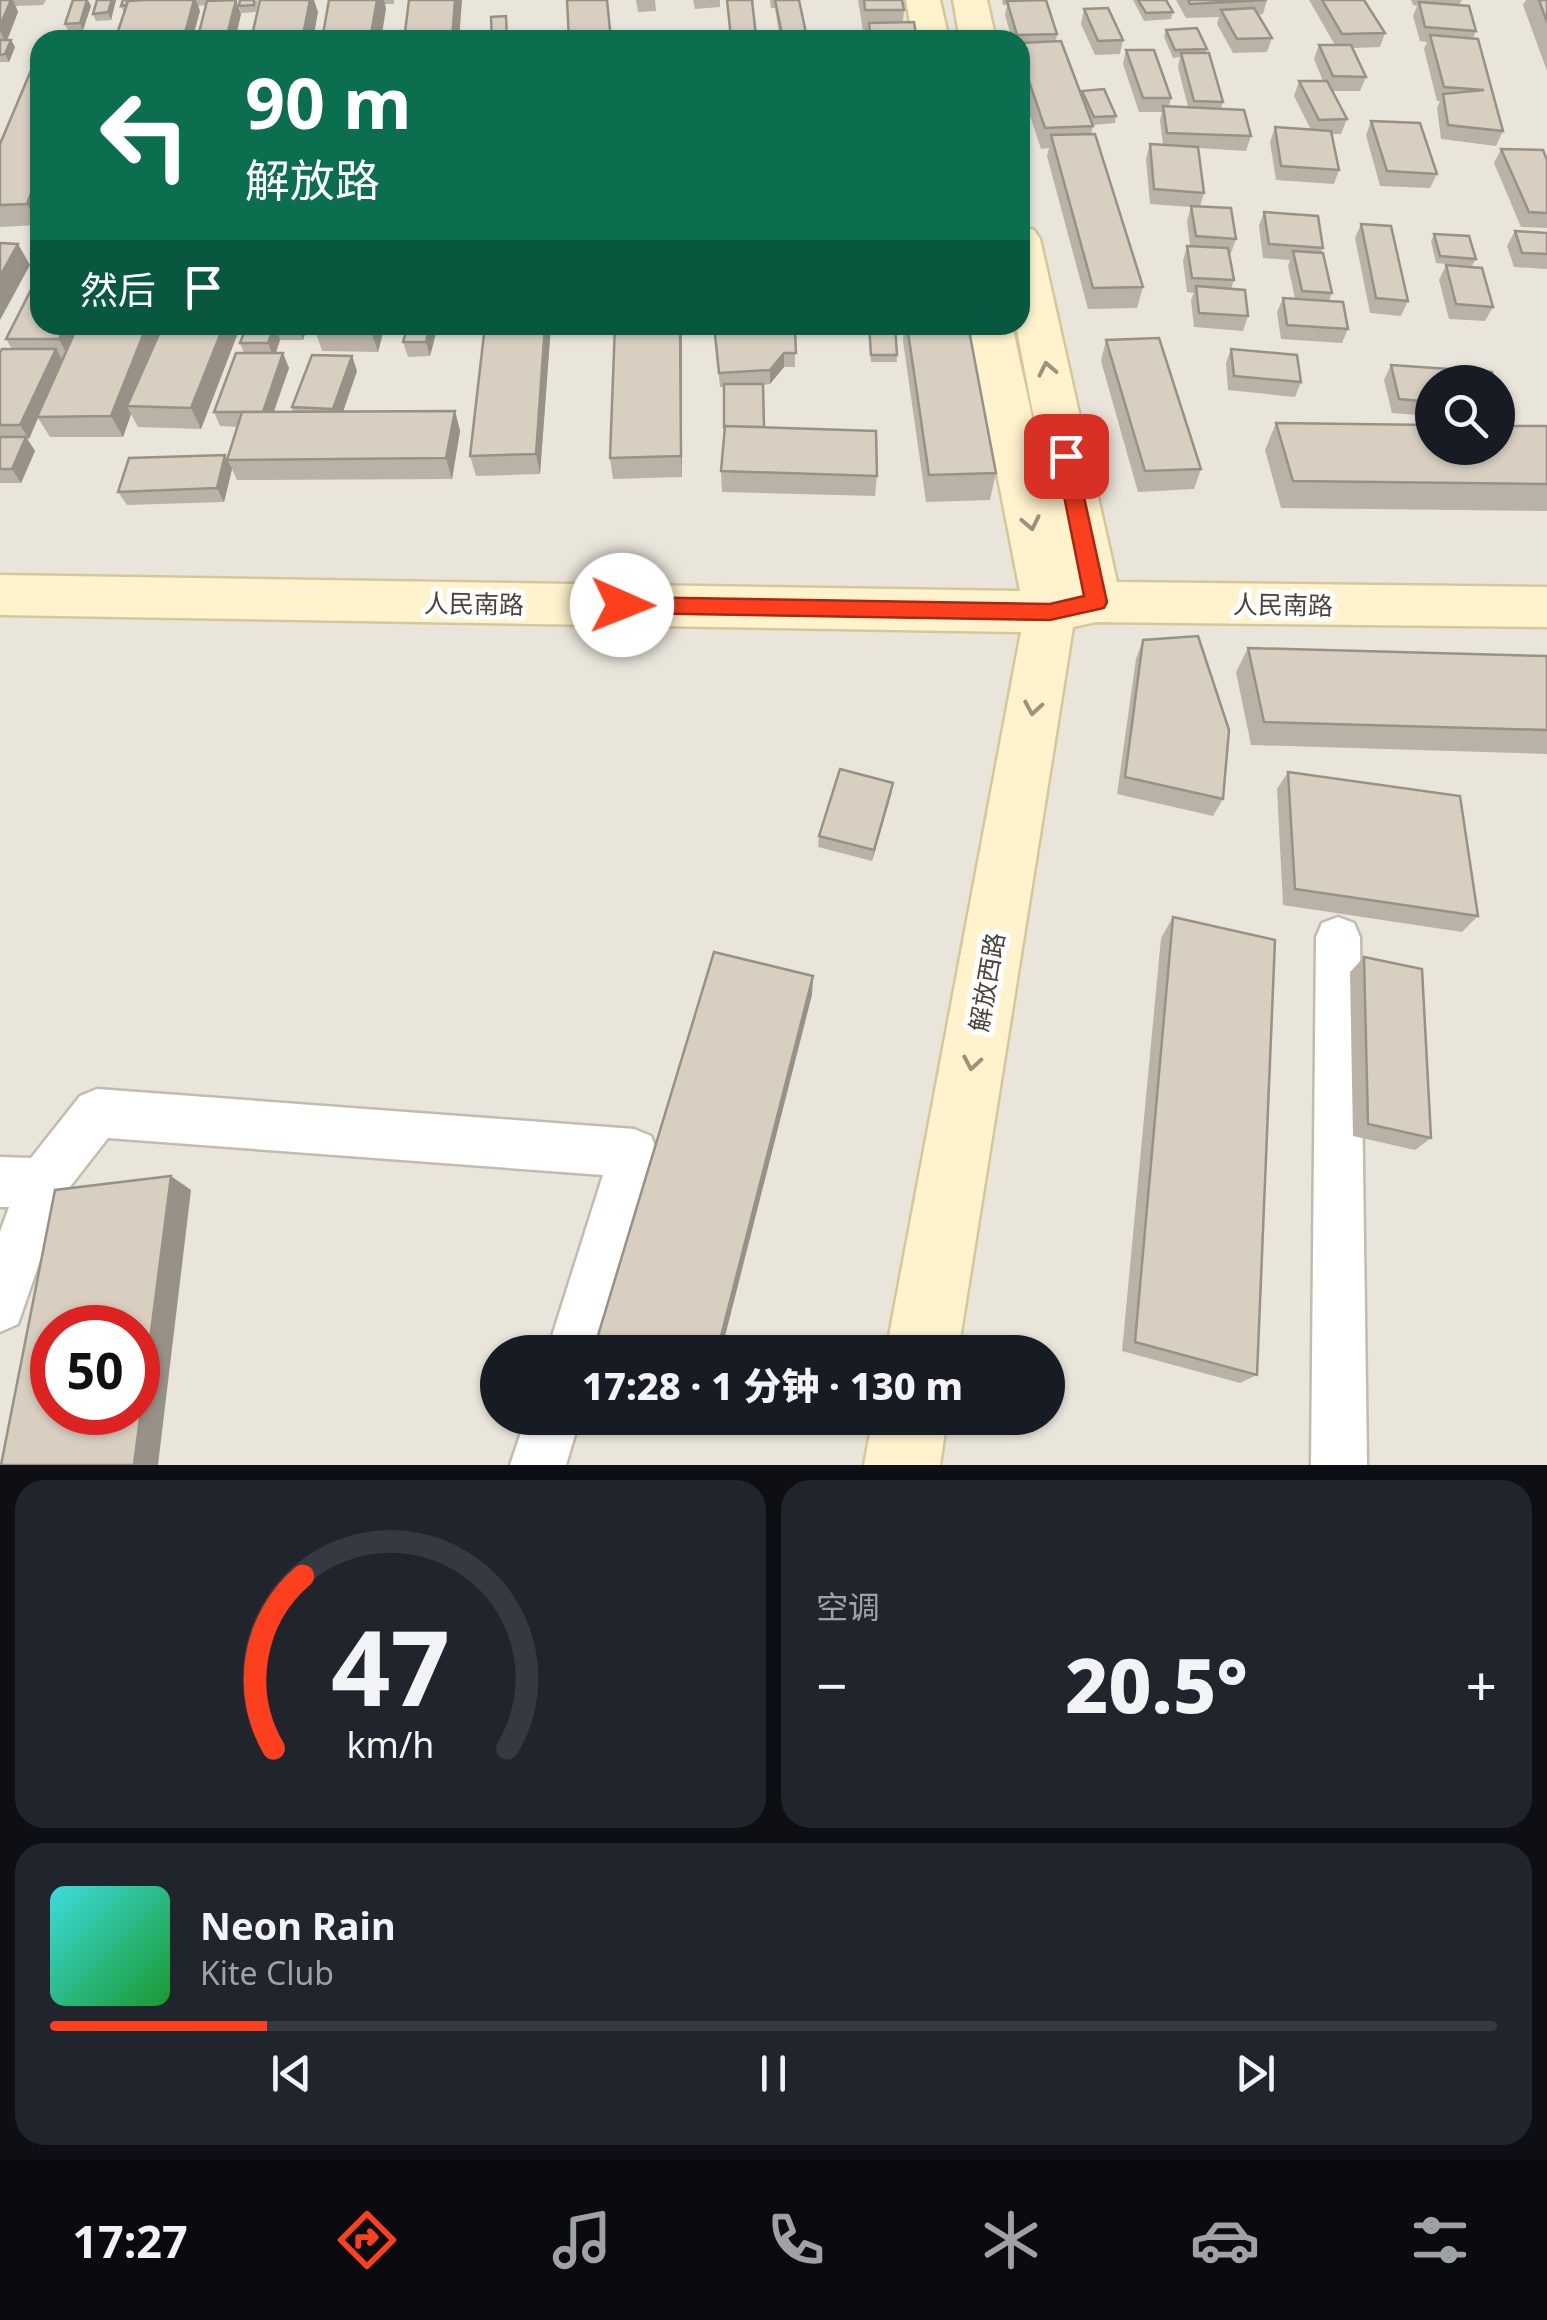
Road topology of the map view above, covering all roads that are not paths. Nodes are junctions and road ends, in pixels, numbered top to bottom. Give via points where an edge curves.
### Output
1 (922, 0) edge
2 (970, 0) edge
3 (929, 30) edge
4 (976, 30) edge
5 (1030, 308) edge
6 (993, 335) edge
7 (0, 595) edge
8 (1073, 607) junction
9 (1547, 607) edge
10 (1338, 937) dead end
11 (21, 1183) edge
12 (0, 1306) edge
13 (577, 1335) edge
14 (925, 1335) edge
15 (548, 1435) edge
16 (907, 1435) edge
17 (538, 1465) edge
18 (902, 1465) edge
19 (1339, 1465) edge

1 - 3 main road
2 - 4 main road
8 -> 5 main road
6 -> 8 main road
7 - 8 main road, 人民南路
8 - 9 main road, 人民南路
8 -> 14 main road, 解放西路
10 - 19 street
11 - 12 street
11 - 13 street via 98,1113 634,1153
15 - 17 street
16 - 18 main road

